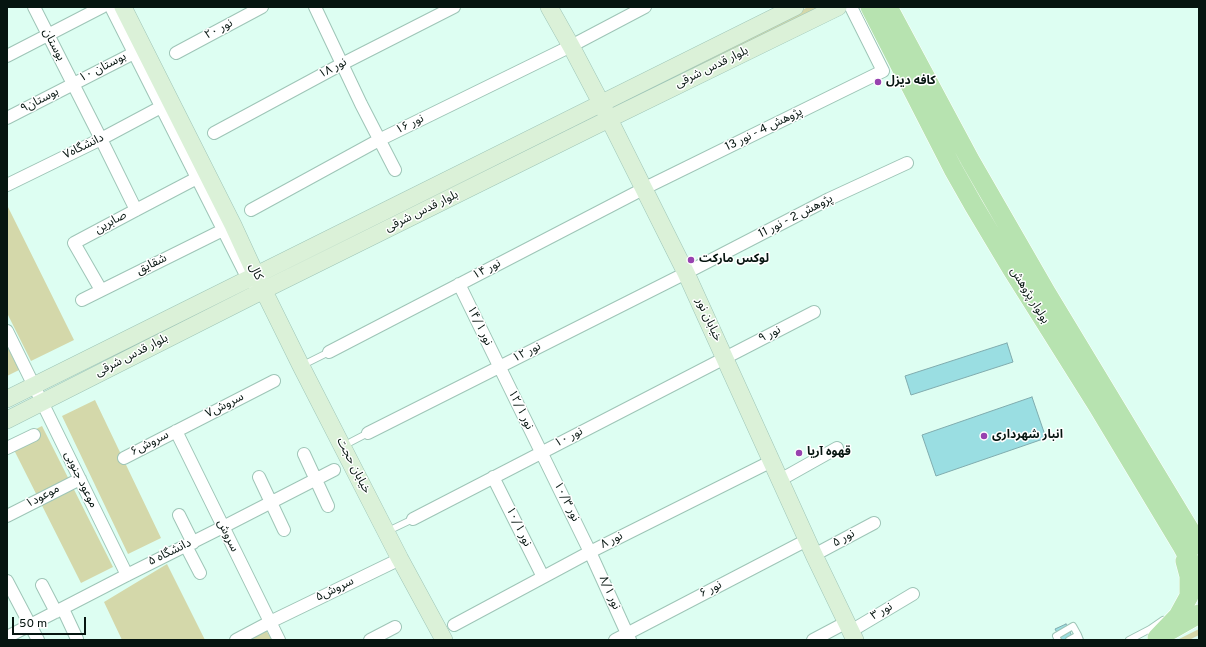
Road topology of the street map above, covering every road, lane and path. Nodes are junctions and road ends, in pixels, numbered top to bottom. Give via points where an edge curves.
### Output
1 (34, 7) edge
2 (102, 7) edge
3 (110, 7) edge
4 (123, 7) edge
5 (262, 7) edge
6 (315, 7) edge
7 (454, 7) edge
8 (549, 7) edge
9 (645, 7) edge
10 (795, 7) edge
11 (838, 7) edge
12 (851, 7) edge
13 (870, 7) edge
14 (888, 7) edge
15 (48, 35) junction
16 (571, 46) junction
17 (134, 53) junction
18 (176, 53) dead end
19 (7, 56) edge
20 (342, 64) junction
21 (73, 84) junction
22 (601, 103) junction
23 (161, 107) junction
24 (7, 118) edge
25 (609, 119) junction
26 (214, 133) dead end
27 (101, 139) junction
28 (379, 140) junction
29 (907, 163) dead end
30 (395, 170) dead end
31 (197, 178) junction
32 (7, 185) edge
33 (645, 188) junction
34 (136, 210) junction
35 (251, 210) dead end
36 (223, 230) junction
37 (686, 273) junction
38 (256, 281) junction
39 (459, 284) junction
40 (101, 290) junction
41 (82, 300) dead end
42 (814, 312) dead end
43 (7, 331) edge
44 (329, 352) joint
45 (726, 358) junction
46 (301, 366) junction
47 (499, 367) junction
48 (274, 382) dead end
49 (34, 386) junction
50 (7, 399) edge
51 (42, 402) junction
52 (7, 420) edge
53 (176, 431) junction
54 (368, 433) joint
55 (34, 435) dead end
56 (343, 446) junction
57 (7, 448) edge
58 (837, 448) dead end
59 (541, 453) junction
60 (304, 454) dead end
61 (124, 458) dead end
62 (772, 461) junction
63 (334, 470) dead end
64 (259, 477) dead end
65 (493, 478) junction
66 (80, 479) junction
67 (315, 479) junction
68 (780, 480) junction
69 (271, 502) junction
70 (328, 506) dead end
71 (179, 515) dead end
72 (7, 516) edge
73 (413, 519) joint
74 (874, 523) dead end
75 (223, 527) junction
76 (284, 530) dead end
77 (387, 532) junction
78 (189, 544) junction
79 (1190, 545) edge
80 (811, 548) junction
81 (590, 552) junction
82 (400, 559) junction
83 (200, 573) dead end
84 (127, 575) junction
85 (543, 577) junction
86 (1199, 578) edge
87 (7, 581) edge
88 (42, 585) dead end
89 (913, 594) dead end
90 (1189, 596) junction
91 (59, 610) junction
92 (1199, 614) edge
93 (270, 622) junction
94 (30, 626) junction
95 (395, 627) dead end
96 (851, 631) edge
97 (446, 632) edge
98 (7, 637) edge
99 (628, 637) edge
100 (1079, 638) edge
101 (77, 639) edge
102 (1154, 639) edge
103 (38, 640) edge
104 (236, 640) edge
105 (279, 640) edge
106 (370, 640) edge
107 (615, 640) edge
108 (813, 640) edge
109 (1058, 640) edge
110 (1069, 640) edge
111 (1128, 640) edge

1 - 15 street, بوستان
2 - 15 street
3 - 17 street, کال
4 - 38 main road, کال via 233,225
5 - 18 street, نور ۲۰
6 - 20 street
7 - 20 street, نور ۱۸
8 - 16 main road, خیابان نور
9 - 16 street, نور ۱۶
10 - 22 main road, بلوار قدس شرقی
11 - 25 main road, بلوار قدس شرقی
12 - 33 street, پژوهش 4 - نور 13 via 882,71
13 - 79 main road, بولوار پژوهش via 974,206 1097,405
14 - 79 main road, بولوار پژوهش via 970,160
15 - 19 street
15 - 21 street, بوستان
16 - 22 main road, خیابان نور
16 - 28 street, نور ۱۶
17 - 21 street, بوستان ۱۰
17 - 23 street, کال
20 - 26 street, نور ۱۸
20 - 28 street
21 - 24 street, بوستان۹
21 - 27 street, بوستان
22 - 25 main road, خیابان نور
22 - 38 main road, بلوار قدس شرقی
23 - 27 street, دانشگاه۷
23 - 31 street, کال
25 - 33 main road, خیابان نور
25 - 38 main road, بلوار قدس شرقی
27 - 32 street, دانشگاه۷
27 - 34 street, بوستان
28 - 30 street
28 - 35 street, نور ۱۶
29 - 37 street, پژوهش 2 - نور 11 via 829,199
31 - 34 street, صابرین
31 - 36 street, کال
33 - 37 main road, خیابان نور
33 - 39 street, نور ۱۴
34 - 40 street, صابرین via 74,243
36 - 38 street, کال
36 - 40 street, شقایق
37 - 45 main road, خیابان نور
37 - 47 street, نور ۱۲
38 - 46 main road, خیابان حجت
38 - 49 main road, بلوار قدس شرقی
38 - 51 main road, بلوار قدس شرقی
39 - 44 street, نور ۱۴
39 - 47 street, نور ۱۴/۱
40 - 41 street, شقایق
42 - 45 street, نور ۹
43 - 49 street, موعود جنوبی
44 - 46 lane
45 - 59 street, نور ۱۰
45 - 62 main road, خیابان نور
46 - 56 main road, خیابان حجت
47 - 54 street, نور ۱۲
47 - 59 street, نور ۱۲/۱
48 - 53 street, سروش۷
49 - 50 main road, بلوار قدس شرقی
49 - 51 street, موعود جنوبی
51 - 52 main road, بلوار قدس شرقی
51 - 66 street, موعود جنوبی
53 - 61 street, سروش۶
53 - 75 street, سروش
54 - 56 lane
55 - 57 street
56 - 77 main road, خیابان حجت
58 - 68 street
59 - 65 street, نور ۱۰
59 - 81 street, نور ۱۰/۳
60 - 67 street
62 - 68 main road, خیابان نور
62 - 81 street, نور ۸
63 - 67 street, دانشگاه ۵
64 - 69 street
65 - 73 street, نور ۱۰
65 - 85 street, نور ۱۰/۱
66 - 72 street, موعود۱
66 - 84 street, موعود جنوبی
67 - 69 street, دانشگاه ۵
67 - 70 street
68 - 80 main road, خیابان نور
69 - 75 street, دانشگاه ۵
69 - 76 street
71 - 78 street
73 - 77 lane
74 - 80 street, نور ۵
75 - 78 street, دانشگاه ۵
75 - 93 street, سروش
77 - 82 main road, خیابان حجت
78 - 83 street
78 - 84 street, دانشگاه ۵
79 - 86 main road, بولوار پژوهش
79 - 90 main road
80 - 96 main road, خیابان نور
80 - 99 street, نور ۶
81 - 85 street, نور ۸
81 - 99 street, نور ۸/۱
82 - 93 street, سروش۵
82 - 97 main road, خیابان حجت
84 - 91 street, دانشگاه ۵
85 - 97 street, نور ۸
87 - 94 street
88 - 91 street
89 - 96 street, نور ۳
90 - 102 main road via 1178,616
90 - 111 lane via 1171,614
91 - 94 street, دانشگاه ۵
91 - 101 street
92 - 102 main road
93 - 104 street, سروش۵
93 - 105 street, سروش
94 - 98 street, دانشگاه ۵
94 - 103 street
95 - 106 street
96 - 108 street, نور ۳
99 - 107 street, نور ۶
100 - 109 lane via 1073,626 1056,636
100 - 110 lane

